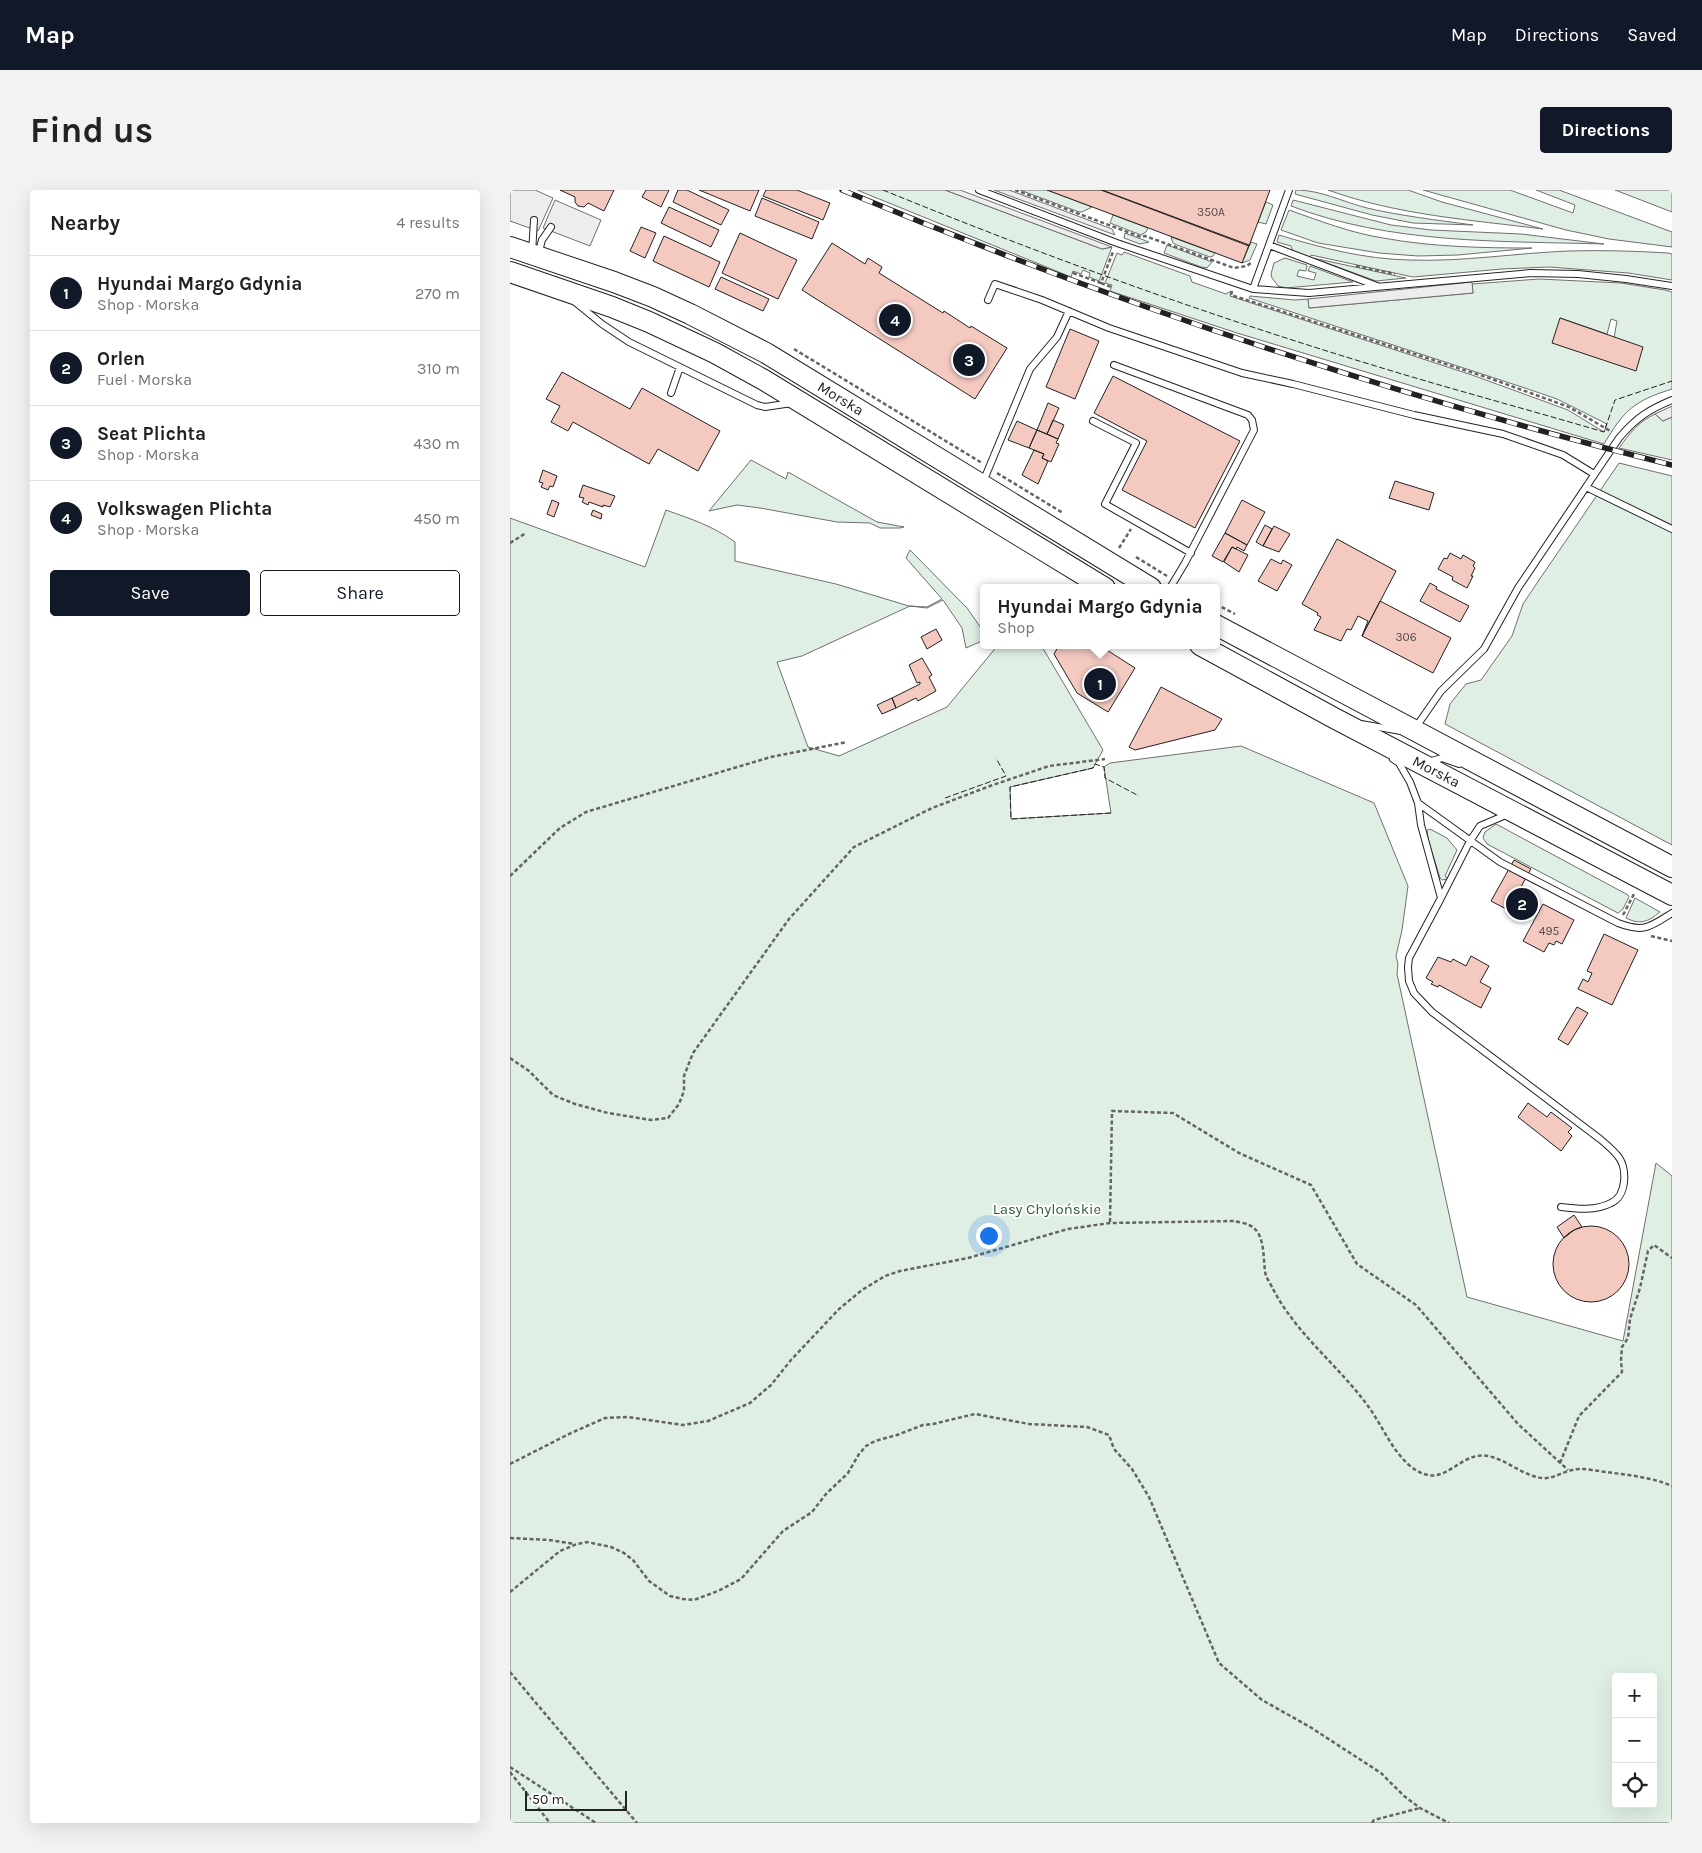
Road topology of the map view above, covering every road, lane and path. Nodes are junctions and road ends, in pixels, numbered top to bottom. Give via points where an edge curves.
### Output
1 (979, 190) edge
2 (1015, 190) edge
3 (1289, 190) edge
4 (534, 220) dead end
5 (552, 227) dead end
6 (510, 247) edge
7 (1268, 248) junction
8 (535, 255) junction
9 (1111, 259) dead end
10 (510, 272) edge
11 (1073, 273) dead end
12 (1233, 282) junction
13 (1102, 283) junction
14 (1378, 286) junction
15 (1672, 286) edge
16 (1111, 287) dead end
17 (557, 288) junction
18 (1253, 289) junction
19 (988, 300) dead end
20 (1069, 311) junction
21 (1114, 366) dead end
22 (680, 367) junction
23 (671, 392) dead end
24 (1672, 400) edge
25 (800, 402) junction
26 (1093, 421) dead end
27 (1606, 427) dead end
28 (1594, 474) junction
29 (982, 485) junction
30 (1586, 486) junction
31 (1136, 521) junction
32 (1031, 529) junction
33 (1672, 529) edge
34 (526, 534) dead end
35 (510, 543) edge
36 (1120, 548) dead end
37 (1191, 553) junction
38 (1100, 584) edge
39 (1143, 584) edge
40 (1172, 584) edge
41 (1220, 627) edge
42 (1207, 649) edge
43 (1334, 718) junction
44 (1414, 731) junction
45 (847, 742) dead end
46 (1383, 752) dead end
47 (1391, 757) dead end
48 (1105, 759) dead end
49 (1416, 773) junction
50 (1503, 778) junction
51 (1418, 803) junction
52 (1514, 812) junction
53 (1470, 841) junction
54 (1672, 868) edge
55 (510, 876) edge
56 (1634, 894) dead end
57 (1672, 895) edge
58 (1440, 898) junction
59 (1672, 913) edge
60 (1618, 923) junction
61 (1643, 929) junction
62 (1672, 941) edge
63 (510, 1058) edge
64 (1561, 1207) dead end
65 (1110, 1223) junction
66 (1672, 1258) edge
67 (1560, 1463) junction
68 (510, 1464) edge
69 (1568, 1470) junction
70 (1672, 1486) edge
71 (510, 1538) edge
72 (577, 1544) junction
73 (510, 1592) edge
74 (510, 1672) edge
75 (510, 1768) edge
76 (510, 1772) edge
77 (1420, 1808) junction
78 (550, 1823) edge
79 (596, 1823) edge
80 (637, 1823) edge
81 (1372, 1823) edge
82 (1449, 1823) edge

1 - 12 lane
2 - 7 path via 1234,268 1247,266 1253,261 1258,248
3 - 7 lane
4 - 8 lane
5 - 8 lane
6 - 8 main road, Morska
7 - 14 lane
7 - 18 lane
8 - 29 main road, Morska via 614,282 690,314 766,353
9 - 13 path
10 - 17 main road, Morska
11 - 13 path
12 - 18 lane
12 - 27 path via 1231,295 1489,378 1569,407
13 - 16 path
14 - 15 lane via 1531,273 1578,274
14 - 18 lane via 1309,293
17 - 22 lane via 629,342
17 - 25 main road, Morska via 612,307 686,339
19 - 20 lane via 995,284
20 - 28 lane via 1109,328 1242,373 1503,434 1563,455
20 - 29 lane via 1057,337 1030,369
21 - 37 lane via 1248,415 1252,420 1254,430
22 - 23 lane
22 - 25 lane via 757,405 765,407
24 - 28 lane via 1634,420
25 - 32 main road, Morska
26 - 31 lane via 1136,443 1105,504
28 - 30 lane
29 - 32 main road, Morska
30 - 33 lane
30 - 44 lane via 1518,588 1484,649 1441,691
31 - 36 path
31 - 37 lane
32 - 38 main road, Morska
32 - 39 main road, Morska
34 - 35 path
37 - 40 lane
41 - 44 main road, Morska
42 - 43 main road, Morska
43 - 44 lane via 1396,731
43 - 46 lane
43 - 49 main road, Morska
44 - 50 main road, Morska
45 - 55 path via 771,758 586,812 560,828
47 - 49 lane
48 - 63 path via 1049,766 990,786 932,808 854,847 789,919 693,1052 684,1076 680,1104 668,1118 651,1120 574,1104 553,1095 529,1071
49 - 50 lane via 1442,758
49 - 51 lane
49 - 52 main road, Morska
50 - 54 main road, Morska
51 - 53 lane
51 - 58 lane via 1420,825
52 - 53 lane via 1480,826
52 - 57 main road, Morska
53 - 58 lane
53 - 60 lane via 1500,862
56 - 60 path
58 - 64 lane via 1409,958 1409,981 1414,993 1432,1012 1619,1156 1625,1176 1621,1194 1612,1203 1581,1209
59 - 61 lane
60 - 61 lane
61 - 62 path via 1650,936
65 - 67 path via 1112,1111 1173,1113 1239,1153 1311,1184 1357,1264 1416,1305 1518,1424
65 - 68 path via 1068,1229 968,1258 885,1276 839,1309 771,1385 750,1403 708,1421 683,1425 628,1416 605,1418
65 - 69 path via 1234,1221 1249,1225 1262,1241 1266,1277 1289,1317 1369,1406 1398,1453 1410,1466 1433,1476 1478,1456 1490,1457 1542,1478 1549,1479
66 - 67 path via 1654,1245 1648,1252 1628,1338 1622,1347 1622,1372 1580,1416
67 - 69 path
69 - 70 path via 1637,1476
71 - 72 path
72 - 73 path via 560,1551
72 - 77 path via 586,1542 611,1546 633,1560 649,1581 670,1596 694,1600 741,1579 783,1531 812,1512 848,1474 859,1454 875,1441 924,1425 974,1414 1029,1424 1100,1431 1109,1435 1114,1449 1132,1469 1149,1497 1219,1663 1262,1700 1381,1773
74 - 80 path
75 - 79 path
76 - 78 path
77 - 81 path
77 - 82 path

